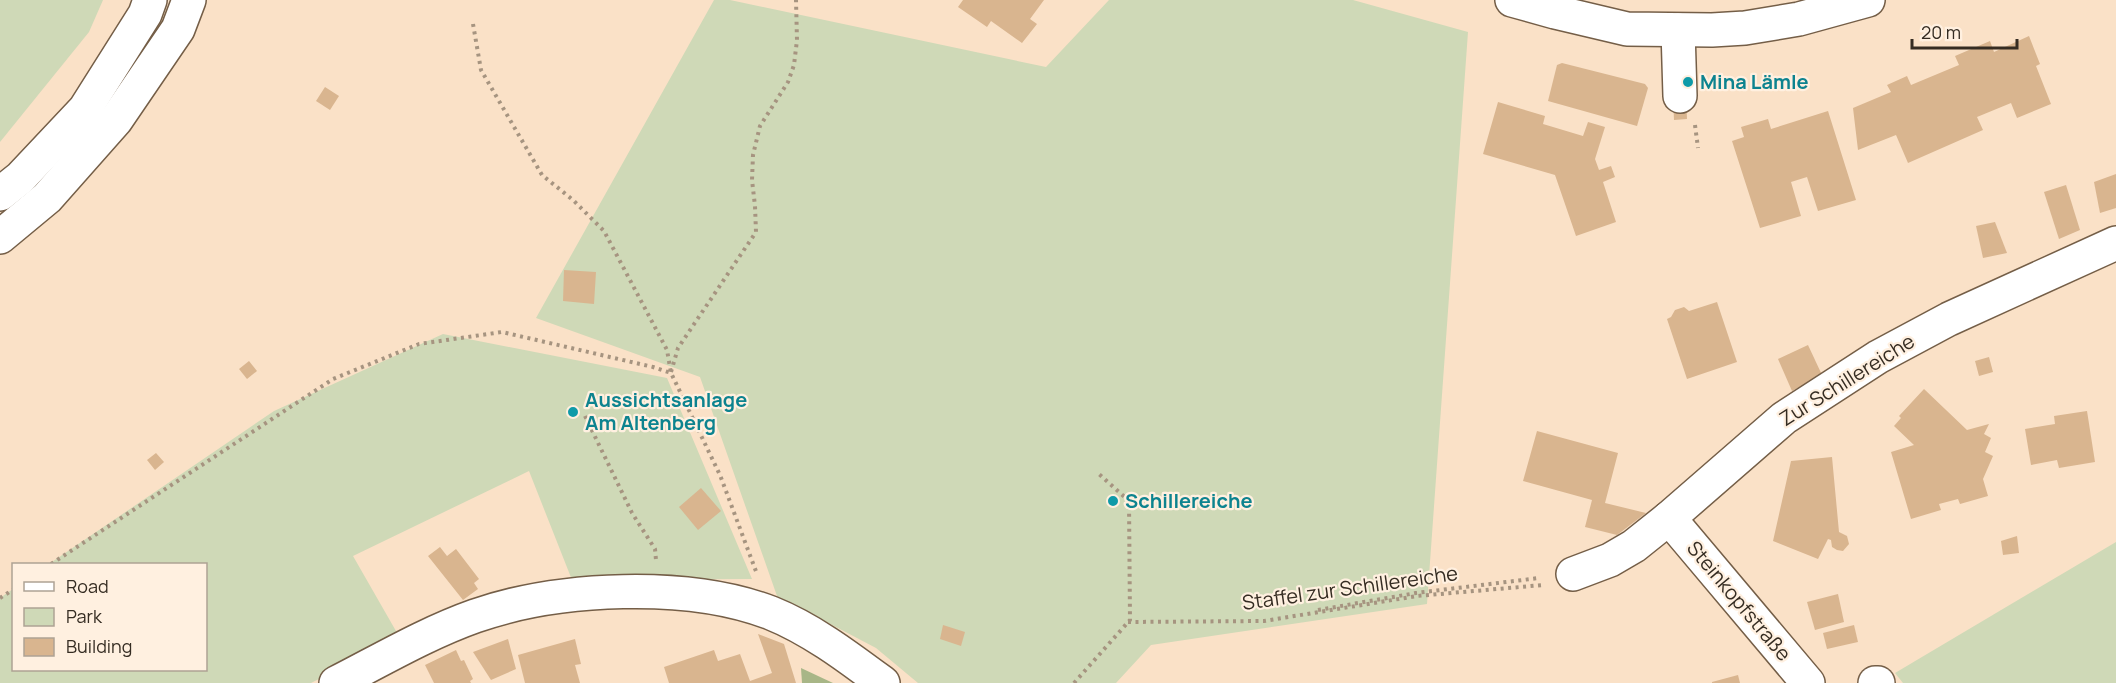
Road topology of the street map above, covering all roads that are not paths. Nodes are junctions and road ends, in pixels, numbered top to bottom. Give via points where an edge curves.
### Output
1 (150, 0) edge
2 (189, 0) edge
3 (1512, 0) edge
4 (1868, 0) edge
5 (1678, 30) junction
6 (1680, 96) dead end
7 (0, 194) edge
8 (0, 237) edge
9 (2116, 243) edge
10 (1669, 519) junction
11 (1573, 574) road end
12 (336, 683) edge
13 (883, 683) edge
14 (1808, 683) edge

1 - 7 street via 85,109
2 - 8 street via 178,29 116,120 47,198
3 - 5 street via 1627,28
4 - 5 street via 1799,19 1746,28
5 - 6 street
9 - 10 street, Zur Schillereiche via 1949,319 1878,357 1784,418
10 - 11 street, Zur Schillereiche via 1610,560
10 - 14 street, Steinkopfstraße
12 - 13 street via 474,616 568,594 630,592 685,594 772,614 812,635

